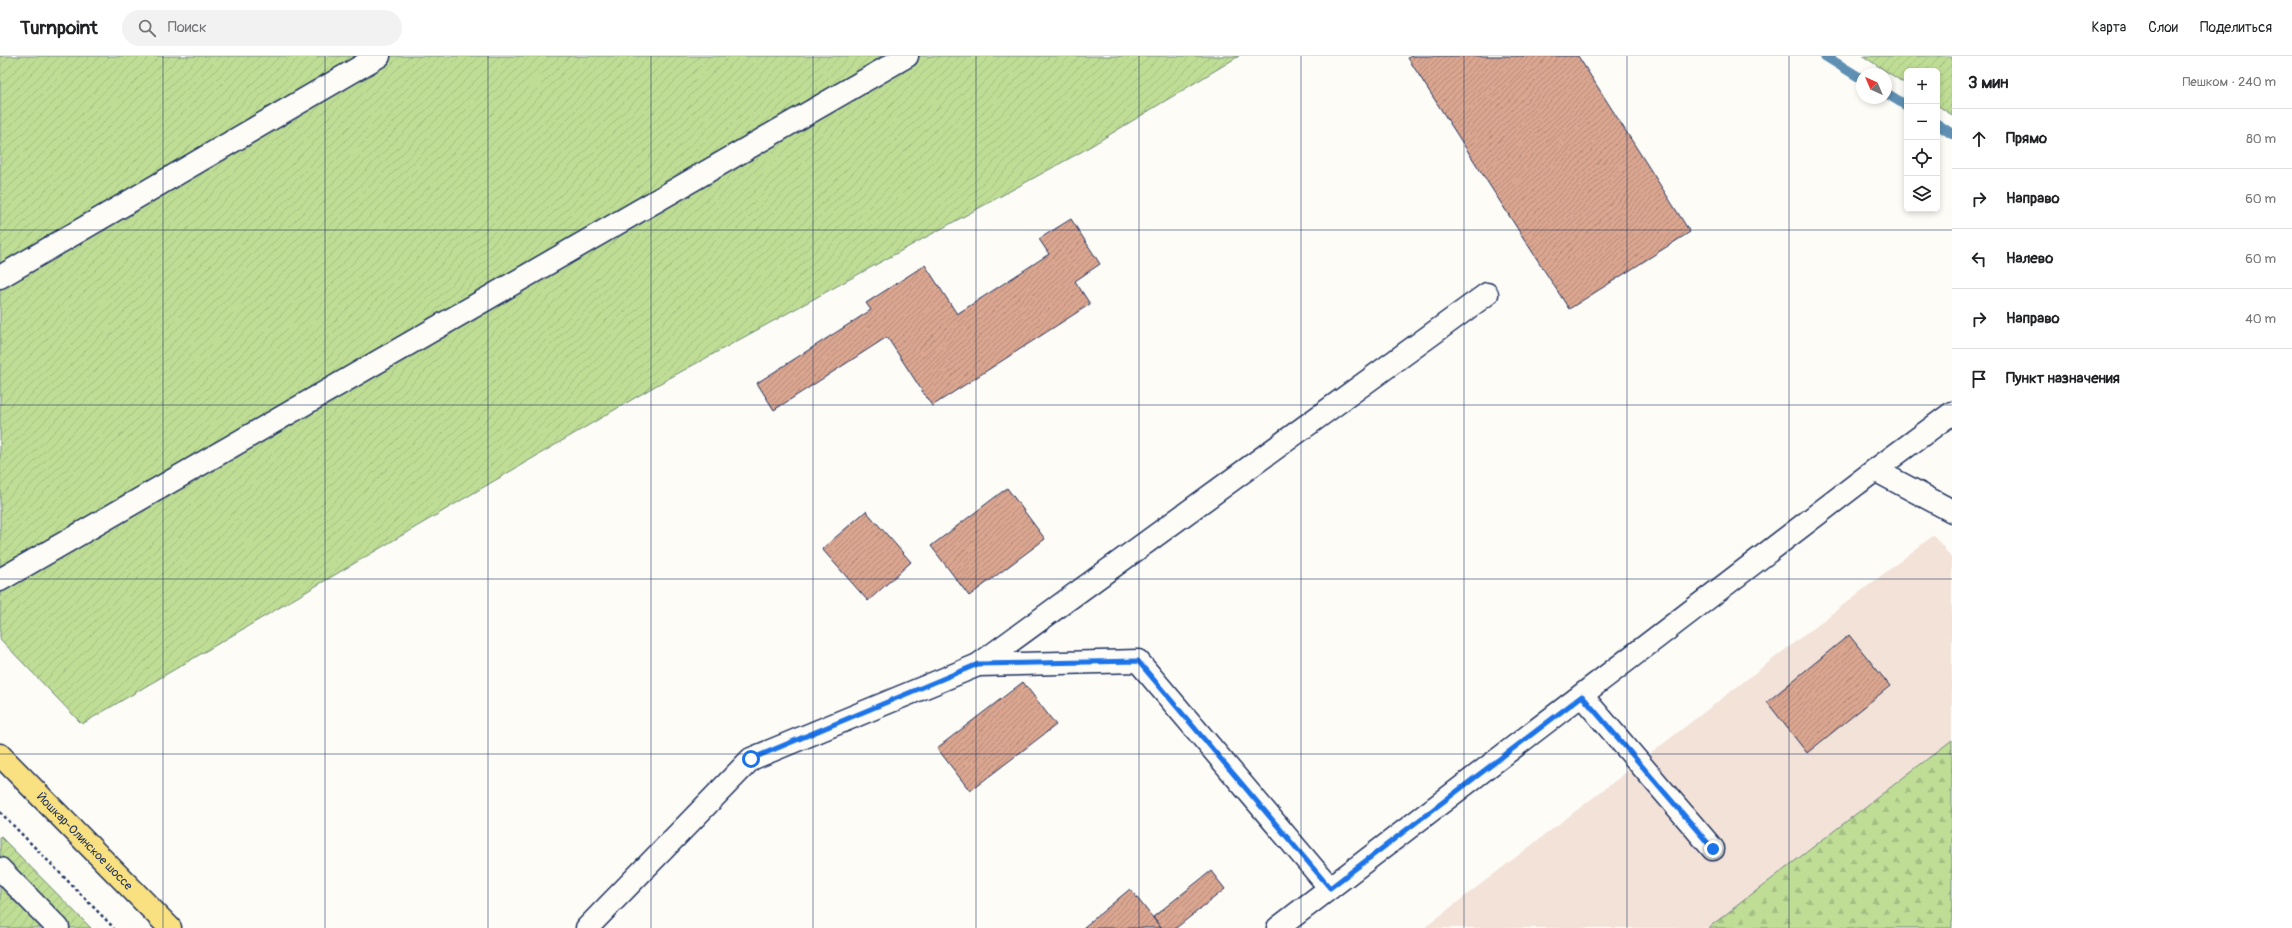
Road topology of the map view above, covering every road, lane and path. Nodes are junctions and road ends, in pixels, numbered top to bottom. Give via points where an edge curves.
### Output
1 (379, 56) edge
2 (907, 56) edge
3 (0, 277) edge
4 (1487, 294) dead end
5 (1952, 413) edge
6 (1875, 470) junction
7 (1952, 511) edge
8 (0, 580) edge
9 (978, 664) junction
10 (1582, 696) junction
11 (0, 755) edge
12 (0, 812) edge
13 (1713, 849) dead end
14 (0, 869) edge
15 (1330, 888) junction
16 (58, 928) edge
17 (114, 928) edge
18 (170, 928) edge
19 (587, 928) edge
20 (1278, 928) edge

1 - 3 lane
2 - 8 lane
4 - 9 lane
5 - 6 lane
6 - 7 lane
6 - 10 lane
9 - 15 lane via 1138,661
9 - 19 lane via 751,759
10 - 13 lane
10 - 15 lane
11 - 18 main road, Йошкар-Олинское шоссе
12 - 17 path
14 - 16 lane
15 - 20 lane

